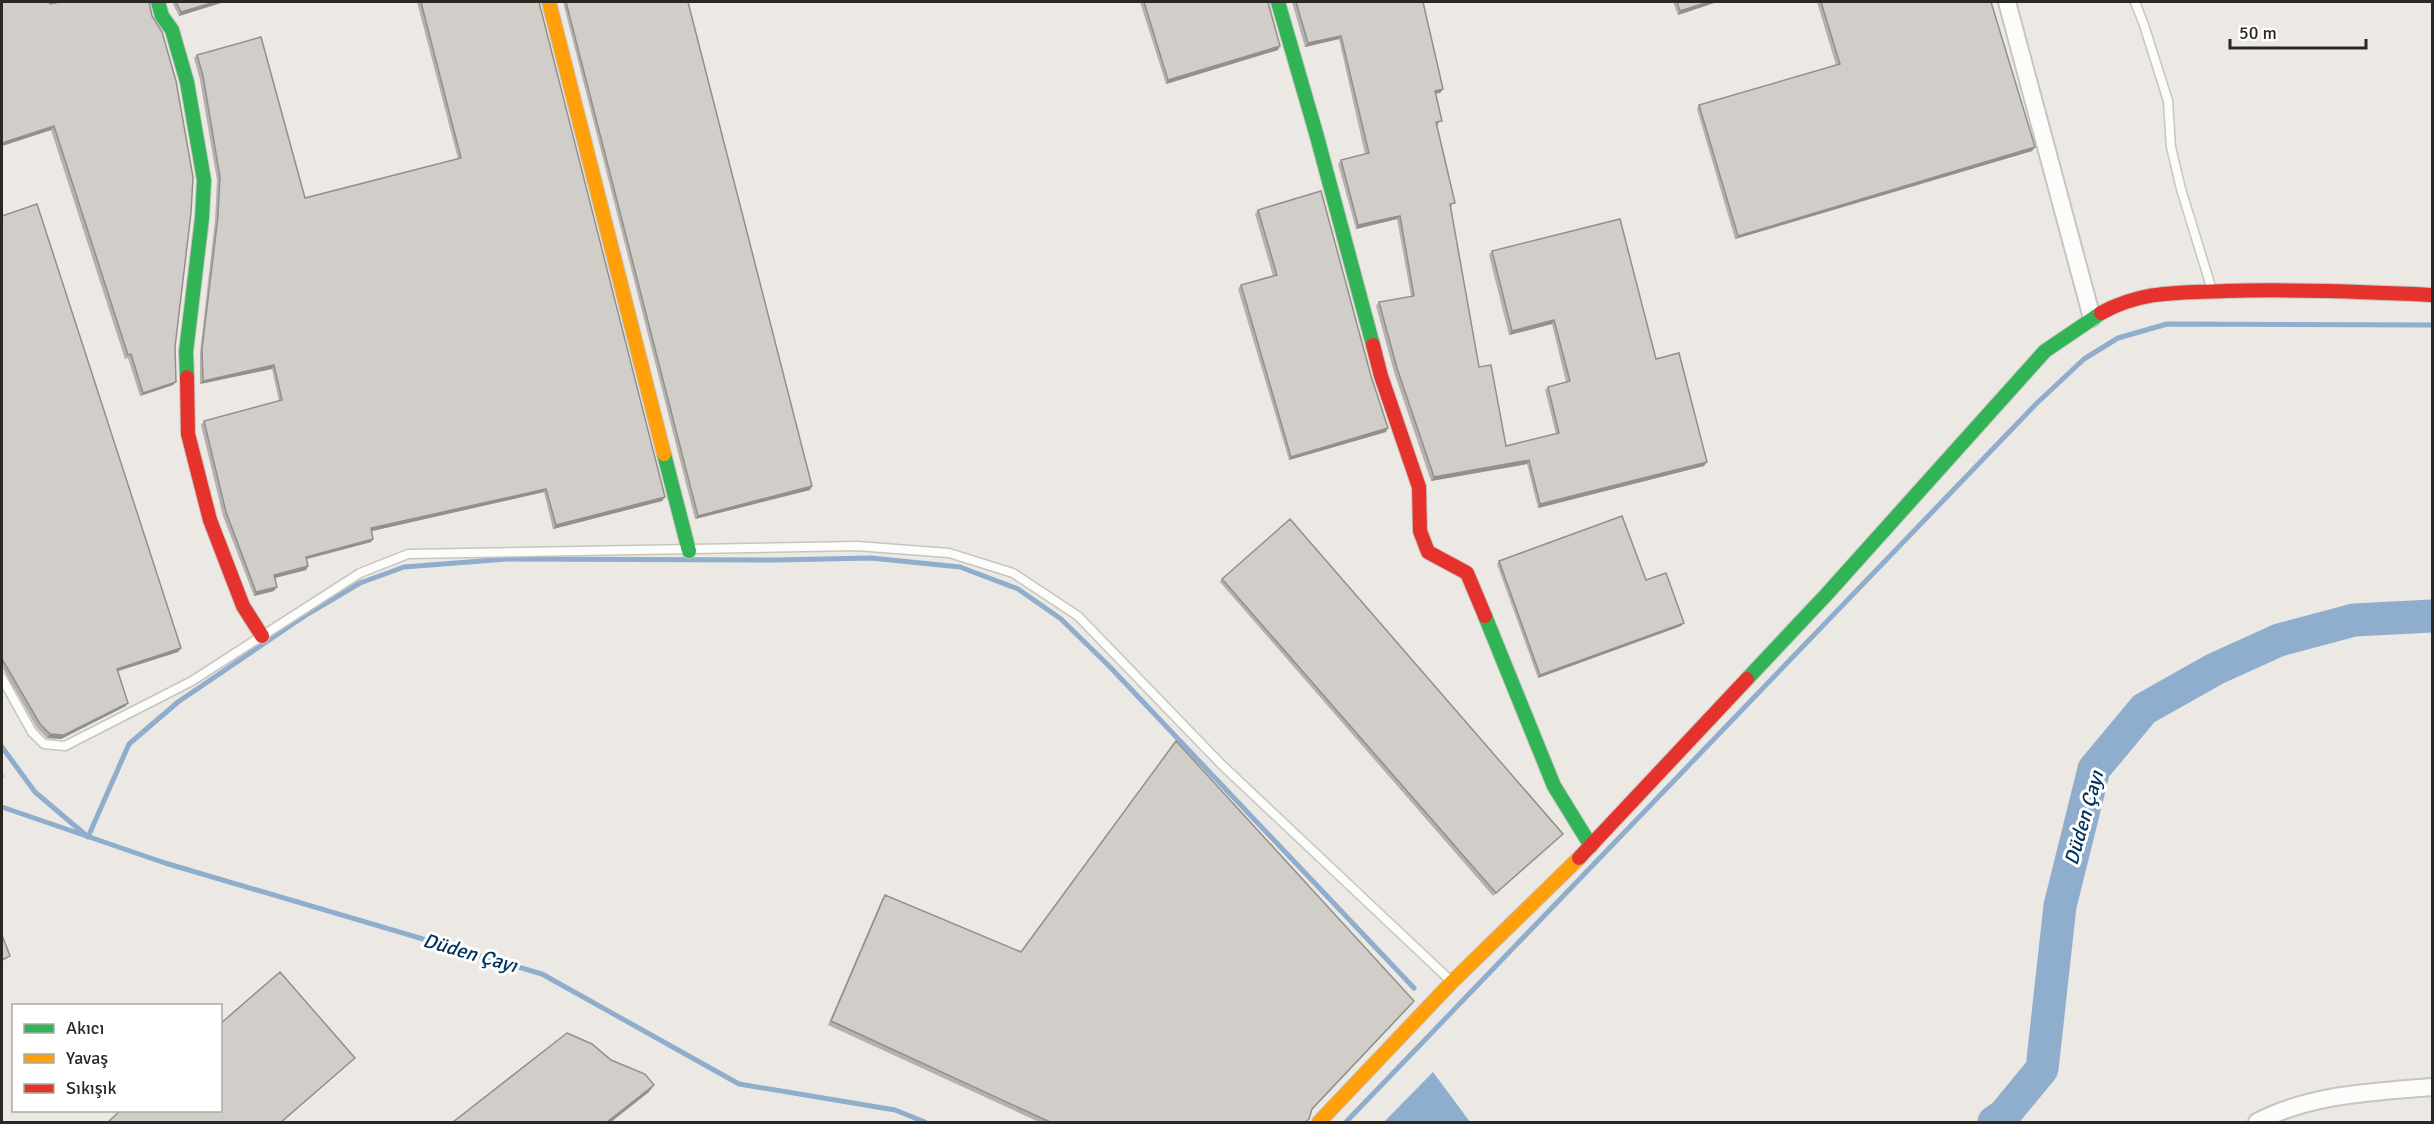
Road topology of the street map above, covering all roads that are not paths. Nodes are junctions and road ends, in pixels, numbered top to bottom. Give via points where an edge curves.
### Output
1 (158, 2) edge
2 (549, 2) edge
3 (1278, 2) edge
4 (2007, 2) edge
5 (2134, 2) edge
6 (2212, 291) junction
7 (2433, 295) edge
8 (2092, 318) junction
9 (689, 551) junction
10 (262, 636) junction
11 (2, 678) edge
12 (1591, 846) junction
13 (1452, 982) junction
14 (2433, 1088) edge
15 (1319, 1122) edge
16 (2257, 1122) edge

1 - 10 street via 172,30 186,82 204,180 186,352 188,434 210,520 243,606
2 - 9 street
3 - 12 street via 1381,376 1419,487 1420,531 1428,552 1467,573 1554,786
4 - 8 street
5 - 6 lane via 2168,101 2171,147
6 - 7 street via 2288,289
6 - 8 street via 2157,294 2123,301
8 - 12 street via 2045,351 1826,595
9 - 10 lane via 408,555 360,573
9 - 13 lane via 857,546 949,553 1013,573 1078,616 1222,765
10 - 11 lane via 192,681 65,746 44,744
12 - 13 street
13 - 15 street
14 - 16 street via 2333,1097

